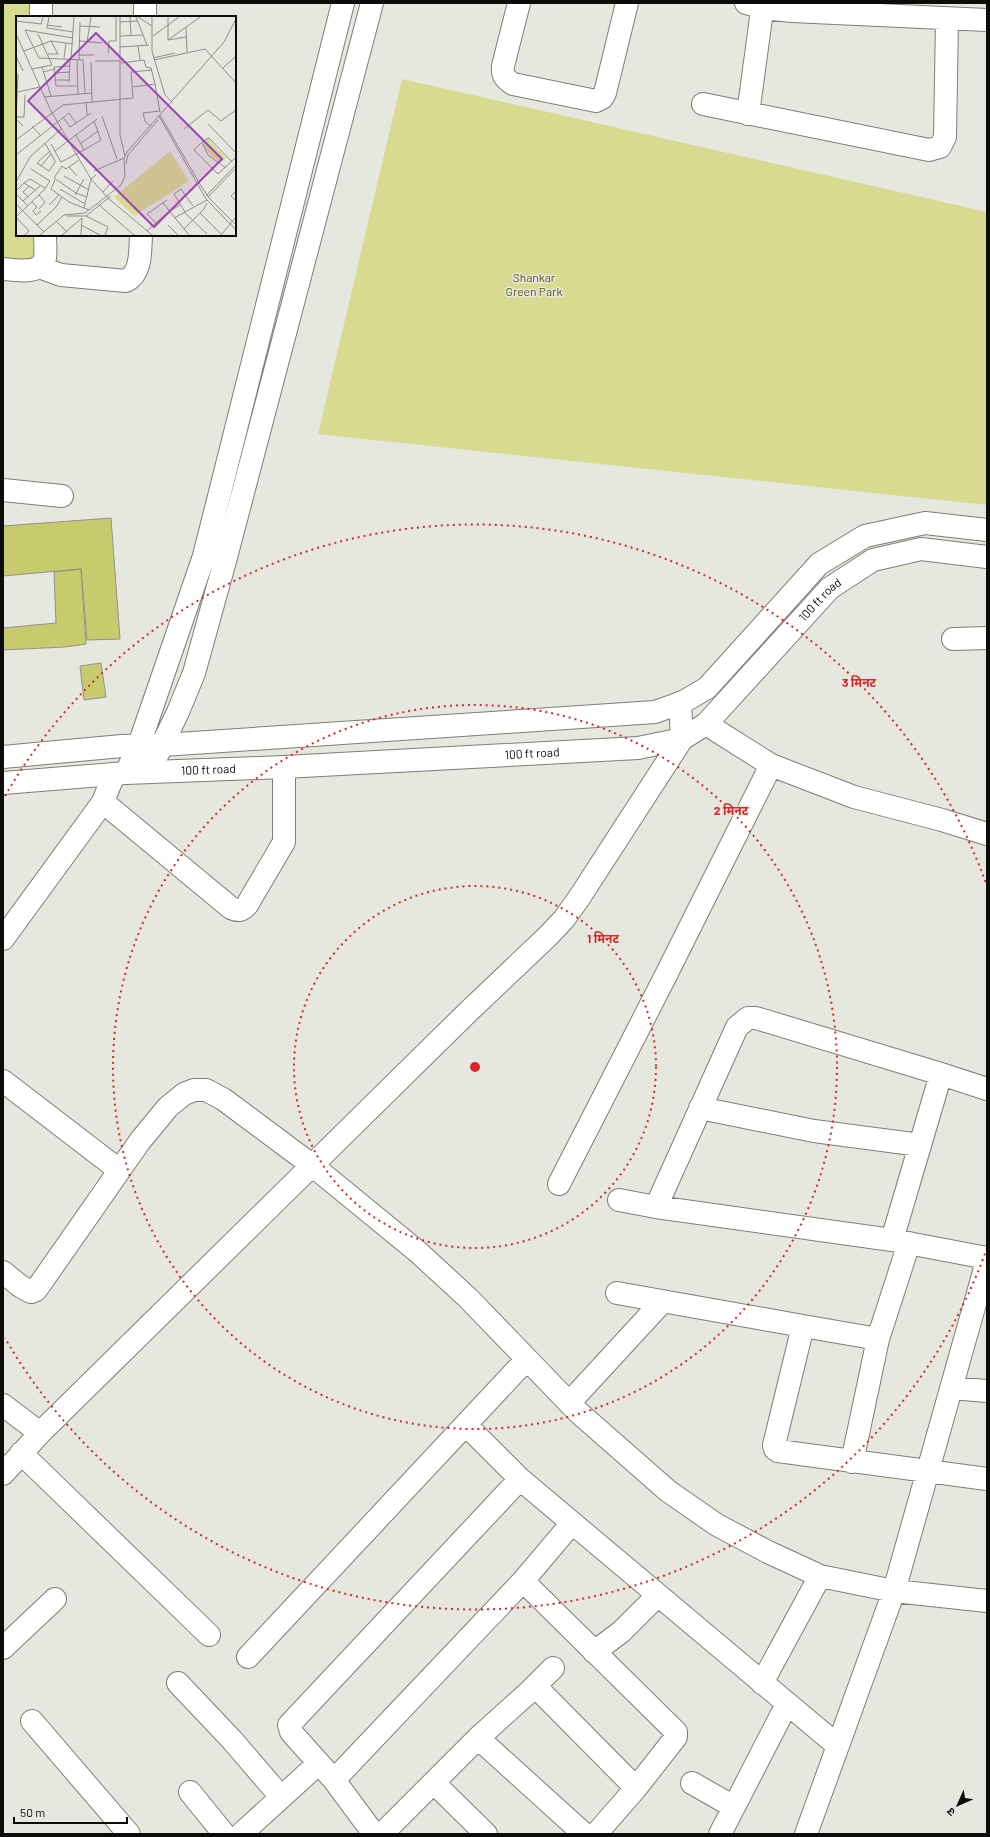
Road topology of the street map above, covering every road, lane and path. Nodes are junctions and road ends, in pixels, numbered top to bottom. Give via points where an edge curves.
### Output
1 (41, 3) edge
2 (144, 3) edge
3 (343, 3) edge
4 (372, 3) edge
5 (519, 3) edge
6 (627, 3) edge
7 (757, 5) edge
8 (41, 16) edge
9 (145, 16) edge
10 (947, 20) junction
11 (987, 20) edge
12 (703, 104) dead end
13 (748, 114) junction
14 (45, 236) edge
15 (141, 236) edge
16 (39, 267) junction
17 (3, 270) edge
18 (3, 490) edge
19 (62, 496) dead end
20 (987, 530) edge
21 (987, 557) edge
22 (987, 638) edge
23 (954, 640) dead end
24 (680, 703) junction
25 (706, 724) junction
26 (682, 739) junction
27 (139, 745) junction
28 (163, 745) junction
29 (3, 756) edge
30 (771, 765) junction
31 (284, 768) junction
32 (149, 772) junction
33 (120, 773) junction
34 (3, 783) edge
35 (103, 802) junction
36 (987, 834) edge
37 (3, 939) edge
38 (941, 1074) junction
39 (3, 1081) edge
40 (987, 1089) edge
41 (700, 1108) junction
42 (920, 1145) junction
43 (312, 1166) junction
44 (119, 1170) junction
45 (558, 1184) dead end
46 (619, 1200) dead end
47 (656, 1207) junction
48 (900, 1241) junction
49 (987, 1258) edge
50 (987, 1261) edge
51 (3, 1272) edge
52 (617, 1293) dead end
53 (663, 1301) junction
54 (803, 1326) junction
55 (878, 1339) junction
56 (527, 1359) junction
57 (951, 1388) junction
58 (987, 1391) edge
59 (569, 1403) junction
60 (3, 1405) edge
61 (466, 1425) junction
62 (40, 1433) junction
63 (21, 1454) junction
64 (852, 1462) junction
65 (927, 1471) junction
66 (3, 1474) edge
67 (520, 1479) junction
68 (987, 1479) edge
69 (572, 1523) junction
70 (820, 1576) junction
71 (523, 1581) junction
72 (894, 1591) junction
73 (658, 1595) junction
74 (55, 1599) dead end
75 (987, 1600) edge
76 (209, 1635) dead end
77 (3, 1648) edge
78 (594, 1652) junction
79 (248, 1657) dead end
80 (553, 1668) dead end
81 (178, 1683) dead end
82 (762, 1683) junction
83 (535, 1686) junction
84 (787, 1704) junction
85 (32, 1722) dead end
86 (478, 1738) junction
87 (838, 1746) junction
88 (319, 1763) junction
89 (334, 1780) junction
90 (434, 1783) junction
91 (692, 1783) dead end
92 (636, 1788) junction
93 (190, 1792) dead end
94 (281, 1797) junction
95 (734, 1807) junction
96 (370, 1831) edge
97 (129, 1834) edge
98 (224, 1834) edge
99 (241, 1834) edge
100 (486, 1834) edge
101 (584, 1834) edge
102 (596, 1834) edge
103 (720, 1834) edge
104 (806, 1834) edge

1 - 8 street
2 - 9 street
3 - 27 street via 204,556
4 - 28 street via 194,673
5 - 6 street via 503,66 502,73 506,80 513,84 596,101 605,93
7 - 10 street via 792,11
7 - 13 street
10 - 11 street
10 - 13 street via 945,137 940,147 929,150
12 - 13 street
14 - 16 street via 45,260
15 - 16 street via 137,270 132,278 126,281 61,275
16 - 17 street via 29,271
18 - 19 street
20 - 24 street, 100 ft road via 925,523 865,536 819,564 707,688
21 - 25 street, 100 ft road via 921,549 873,560 830,588
22 - 23 street
24 - 26 street
24 - 28 street, 100 ft road via 655,712 624,715
25 - 26 street, 100 ft road
25 - 30 street
26 - 31 street, 100 ft road via 638,748
26 - 43 street via 564,919
27 - 28 street, 100 ft road
27 - 29 street, 100 ft road
27 - 33 street
28 - 32 street
30 - 36 street via 854,797
30 - 45 street
31 - 32 street, 100 ft road
31 - 35 street via 284,842 242,910 236,911 232,908
32 - 33 street, 100 ft road
33 - 34 street, 100 ft road
33 - 35 street
35 - 37 street
38 - 40 street
38 - 41 street via 756,1018 748,1018 737,1027
38 - 42 street
39 - 44 street
41 - 42 street via 814,1131
41 - 47 street
42 - 48 street
43 - 44 street via 223,1099 206,1090 194,1090 184,1094 168,1107
43 - 56 street via 418,1252 468,1298
43 - 62 street
44 - 51 street via 36,1290 27,1290
46 - 47 street
47 - 48 street
48 - 49 street
48 - 55 street
50 - 57 street
52 - 53 street
53 - 54 street
53 - 59 street
54 - 55 street
54 - 64 street via 774,1447 778,1451
55 - 64 street
56 - 59 street
56 - 61 street
57 - 58 street
57 - 65 street
59 - 70 street via 668,1491 717,1525
60 - 62 street
61 - 67 street
61 - 79 street
62 - 63 street
63 - 66 street
63 - 76 street
64 - 65 street
65 - 68 street
65 - 72 street
67 - 69 street
67 - 88 street via 291,1722 291,1732
69 - 71 street
69 - 73 street
70 - 72 street
70 - 82 street
71 - 78 street
71 - 89 street
72 - 75 street
72 - 87 street
73 - 78 street via 621,1632
73 - 82 street
74 - 77 street
78 - 92 street via 676,1732 676,1737
80 - 83 street
81 - 94 street
82 - 84 street
83 - 86 street
83 - 92 street
84 - 87 street
84 - 95 street
85 - 97 street
86 - 90 street
86 - 101 street
87 - 104 street
88 - 89 street
88 - 94 street
89 - 96 street
90 - 96 street
90 - 100 street
91 - 95 street
92 - 102 street
93 - 98 street
94 - 99 street
95 - 103 street

